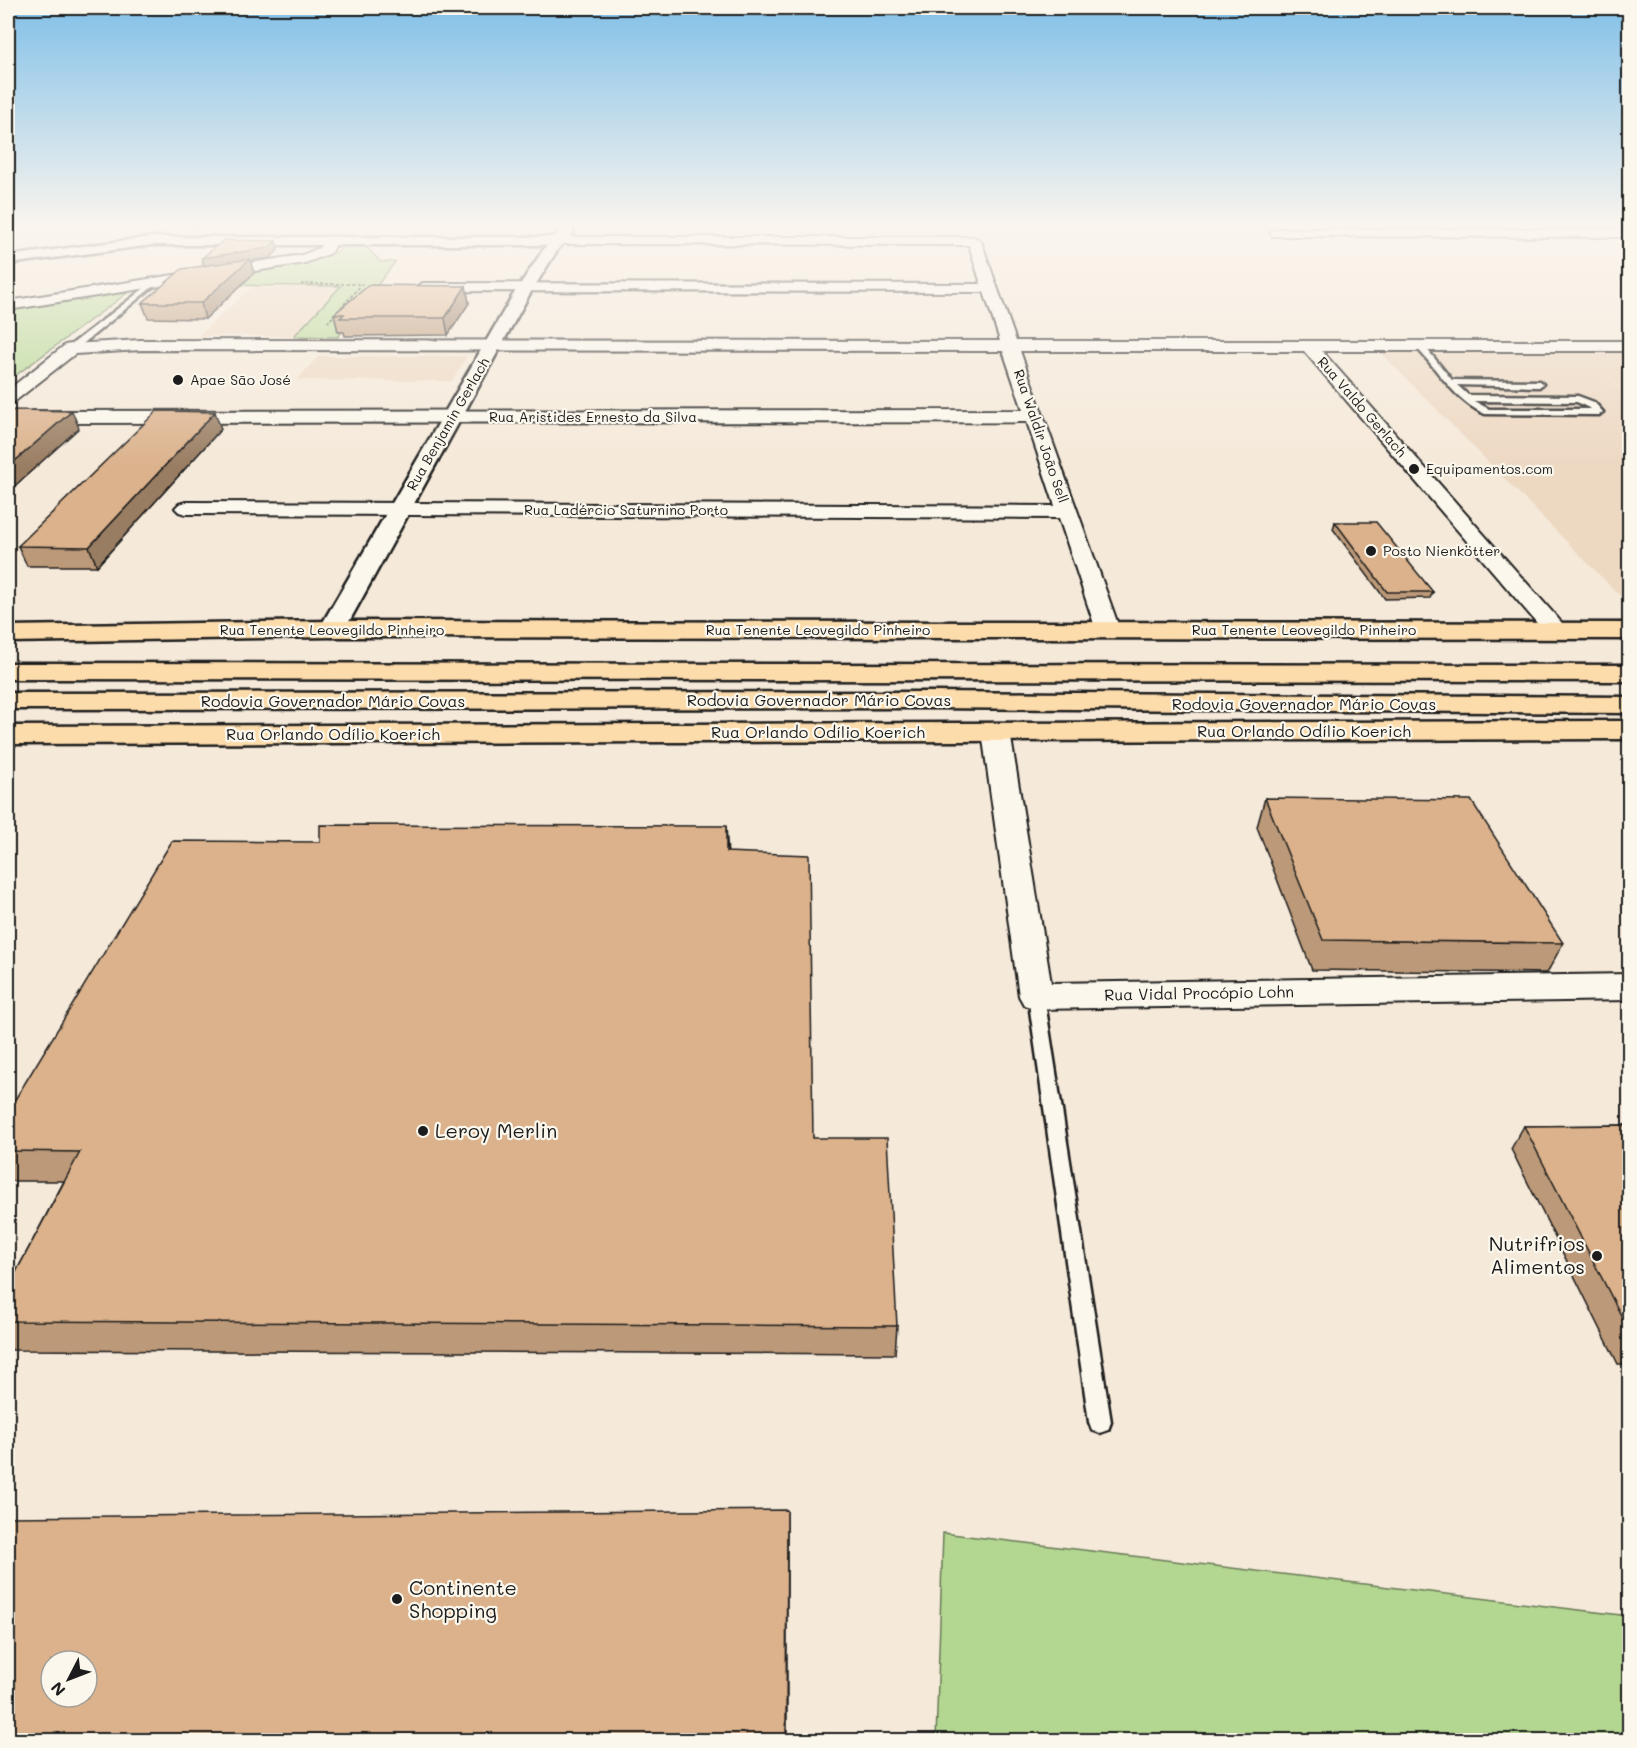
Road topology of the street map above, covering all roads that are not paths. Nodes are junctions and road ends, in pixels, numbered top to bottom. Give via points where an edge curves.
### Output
1 (126, 306) edge
2 (515, 306) edge
3 (996, 306) edge
4 (493, 345) junction
5 (1010, 345) junction
6 (1308, 345) junction
7 (1419, 345) junction
8 (1629, 346) edge
9 (71, 350) junction
10 (1451, 382) junction
11 (1539, 384) dead end
12 (8, 398) edge
13 (1466, 398) junction
14 (1034, 416) junction
15 (19, 417) edge
16 (452, 417) junction
17 (186, 508) dead end
18 (400, 509) junction
19 (1066, 512) junction
20 (332, 629) junction
21 (1108, 630) junction
22 (1557, 631) junction
23 (1629, 631) edge
24 (8, 634) edge
25 (1629, 659) edge
26 (8, 671) edge
27 (1540, 673) junction
28 (1629, 673) edge
29 (8, 701) edge
30 (1443, 705) junction
31 (1629, 705) edge
32 (1629, 717) edge
33 (1629, 730) edge
34 (996, 732) junction
35 (8, 735) edge
36 (1629, 987) edge
37 (1036, 996) junction
38 (1100, 1422) dead end

1 - 9 lane
2 - 4 main road, Rua Benjamin Gerlach
3 - 5 street, Rua Waldir João Sell
4 - 5 street
4 - 9 street via 141,345
4 - 16 main road, Rua Benjamin Gerlach
5 - 6 street
5 - 14 street, Rua Waldir João Sell
6 - 7 street
6 - 22 street, Rua Valdo Gerlach
7 - 8 street
7 - 10 lane
9 - 12 street
10 - 11 lane
10 - 13 lane
13 - 13 lane via 1475,408 1488,412 1599,412 1578,399
14 - 16 street, Rua Aristides Ernesto da Silva
14 - 19 street, Rua Waldir João Sell
15 - 16 street, Rua Aristides Ernesto da Silva
16 - 18 main road, Rua Benjamin Gerlach
17 - 18 street, Rua Ladércio Saturnino Porto
18 - 19 street, Rua Ladércio Saturnino Porto
18 - 20 main road, Rua Benjamin Gerlach
19 - 21 street, Rua Waldir João Sell
20 - 21 main road, Rua Tenente Leovegildo Pinheiro
20 - 24 main road, Rua Tenente Leovegildo Pinheiro
21 - 22 main road, Rua Tenente Leovegildo Pinheiro
22 - 23 main road, Rua Tenente Leovegildo Pinheiro
25 - 27 main road
26 - 27 main road, Rodovia Governador Mário Covas
27 - 28 main road, Rodovia Governador Mário Covas
29 - 30 main road, Rodovia Governador Mário Covas via 929,700
30 - 31 main road, Rodovia Governador Mário Covas
30 - 32 main road
33 - 34 main road, Rua Orlando Odílio Koerich
34 - 35 main road, Rua Orlando Odílio Koerich
34 - 37 street
36 - 37 street, Rua Vidal Procópio Lohn
37 - 38 lane

